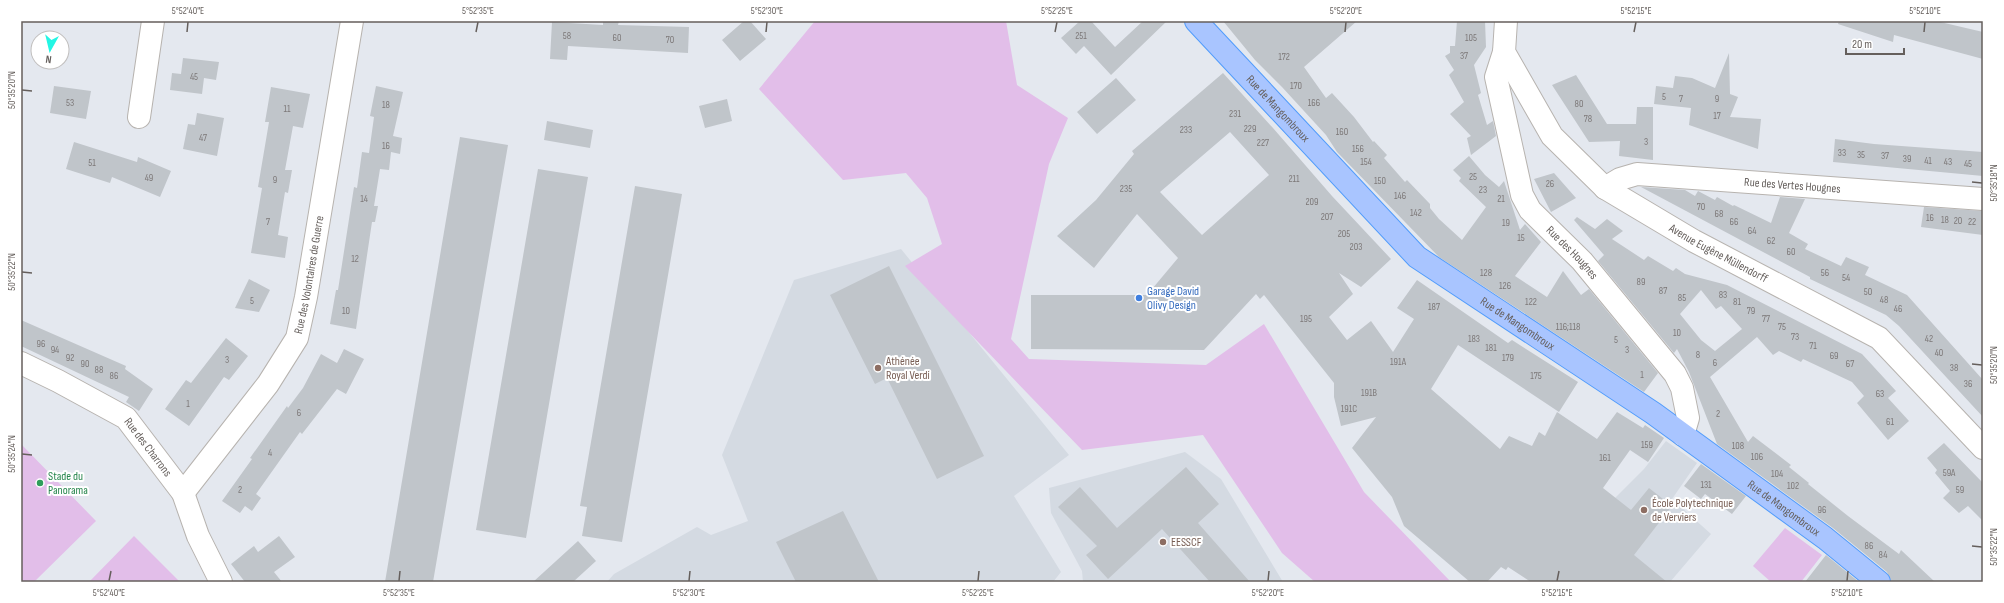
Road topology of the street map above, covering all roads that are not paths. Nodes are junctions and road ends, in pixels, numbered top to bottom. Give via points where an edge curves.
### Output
1 (153, 21) edge
2 (352, 21) edge
3 (1196, 21) edge
4 (1506, 21) edge
5 (1504, 52) junction
6 (139, 117) dead end
7 (1605, 188) junction
8 (1983, 199) edge
9 (21, 363) edge
10 (1683, 435) junction
11 (1983, 448) edge
12 (183, 493) junction
13 (222, 582) edge
14 (1878, 582) edge

1 - 6 street
2 - 12 street, Rue des Volontaires de Guerre via 306,297 296,338 268,384
3 - 10 main road, Rue de Mangombroux via 1417,257
4 - 5 street
5 - 7 street, Avenue Eugène Müllendorff via 1552,136
5 - 10 street, Rue des Hougnes via 1496,77 1522,195 1530,210 1582,262 1675,374 1682,388 1688,418
7 - 8 street, Rue des Vertes Hougnes via 1620,179 1637,174
7 - 11 street, Avenue Eugène Müllendorff via 1694,240 1879,338
9 - 12 street, Rue des Charrons via 126,418
10 - 14 main road, Rue de Mangombroux via 1825,538
12 - 13 street, Rue des Charrons via 198,536

